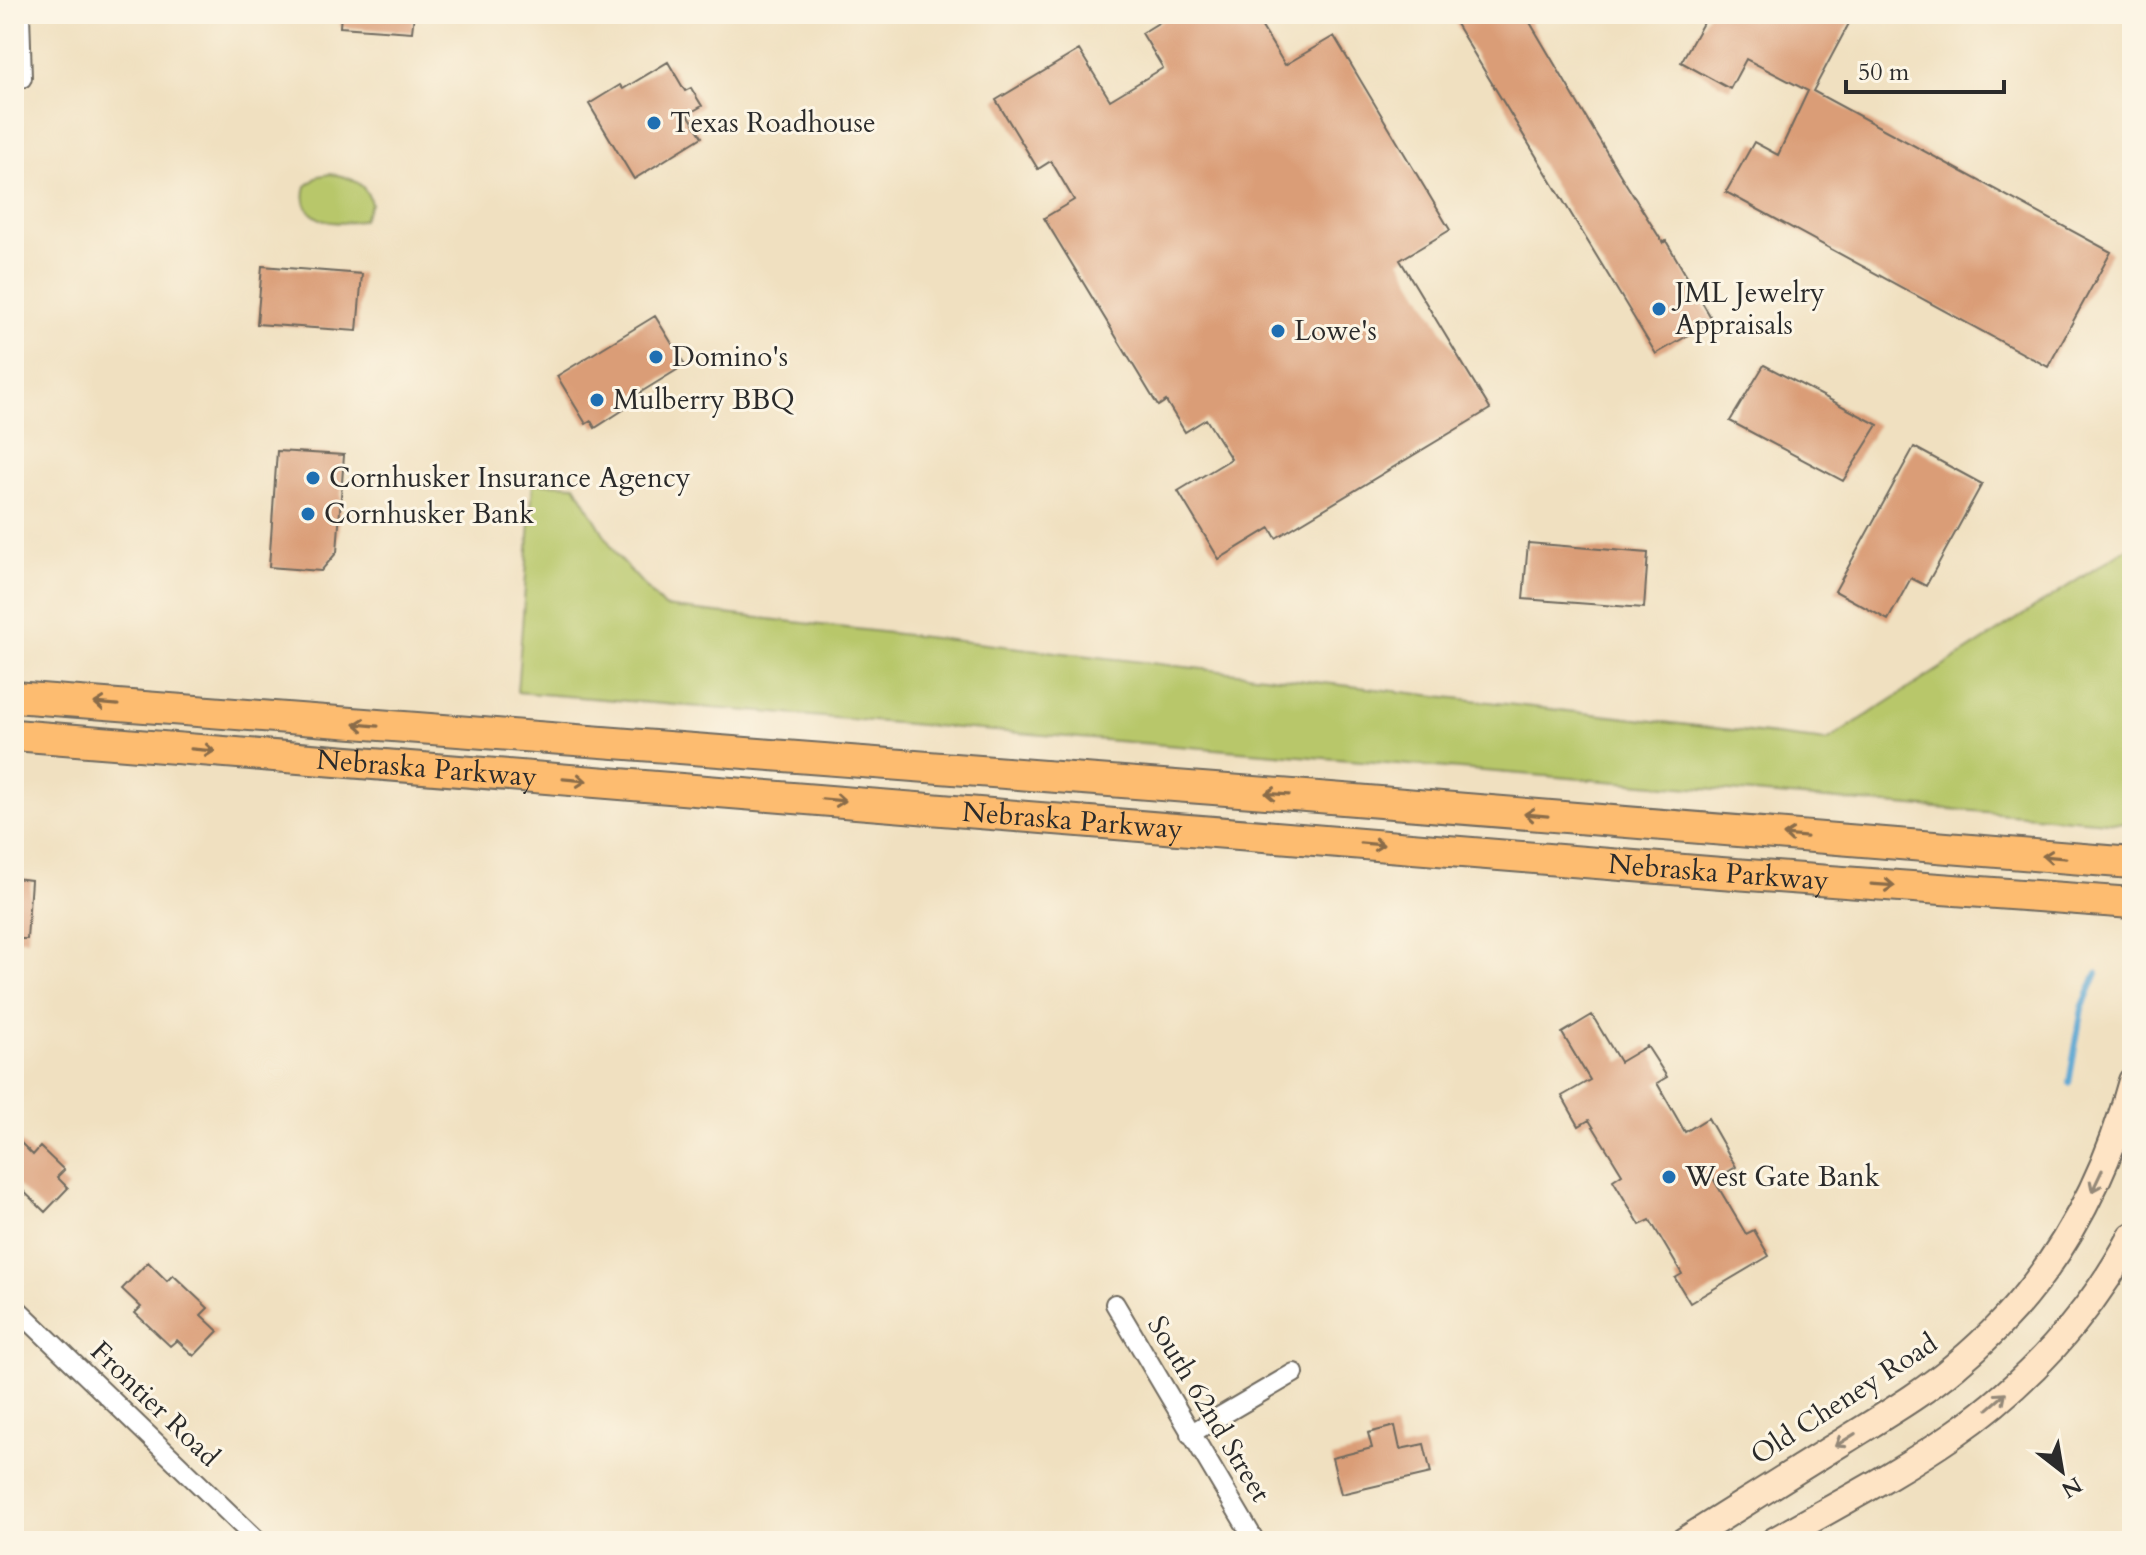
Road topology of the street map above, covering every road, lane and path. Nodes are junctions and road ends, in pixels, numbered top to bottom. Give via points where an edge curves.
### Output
1 (20, 14) edge
2 (22, 78) dead end
3 (14, 697) edge
4 (14, 735) edge
5 (2132, 863) edge
6 (2132, 903) edge
7 (2132, 1081) edge
8 (2132, 1236) edge
9 (1115, 1304) dead end
10 (14, 1306) edge
11 (1294, 1373) dead end
12 (1190, 1434) junction
13 (258, 1541) edge
14 (1255, 1541) edge
15 (1684, 1541) edge
16 (1774, 1541) edge

1 - 2 street
5 -> 3 main road, Nebraska Parkway
4 -> 6 main road, Nebraska Parkway
7 -> 15 main road, Old Cheney Road via 2106,1162 2075,1225 2035,1284 1997,1327 1912,1399
16 -> 8 main road via 1952,1436 1994,1404 2067,1330
9 - 12 street, South 62nd Street
10 - 13 street, Frontier Road
11 - 12 street
12 - 14 street, South 62nd Street

